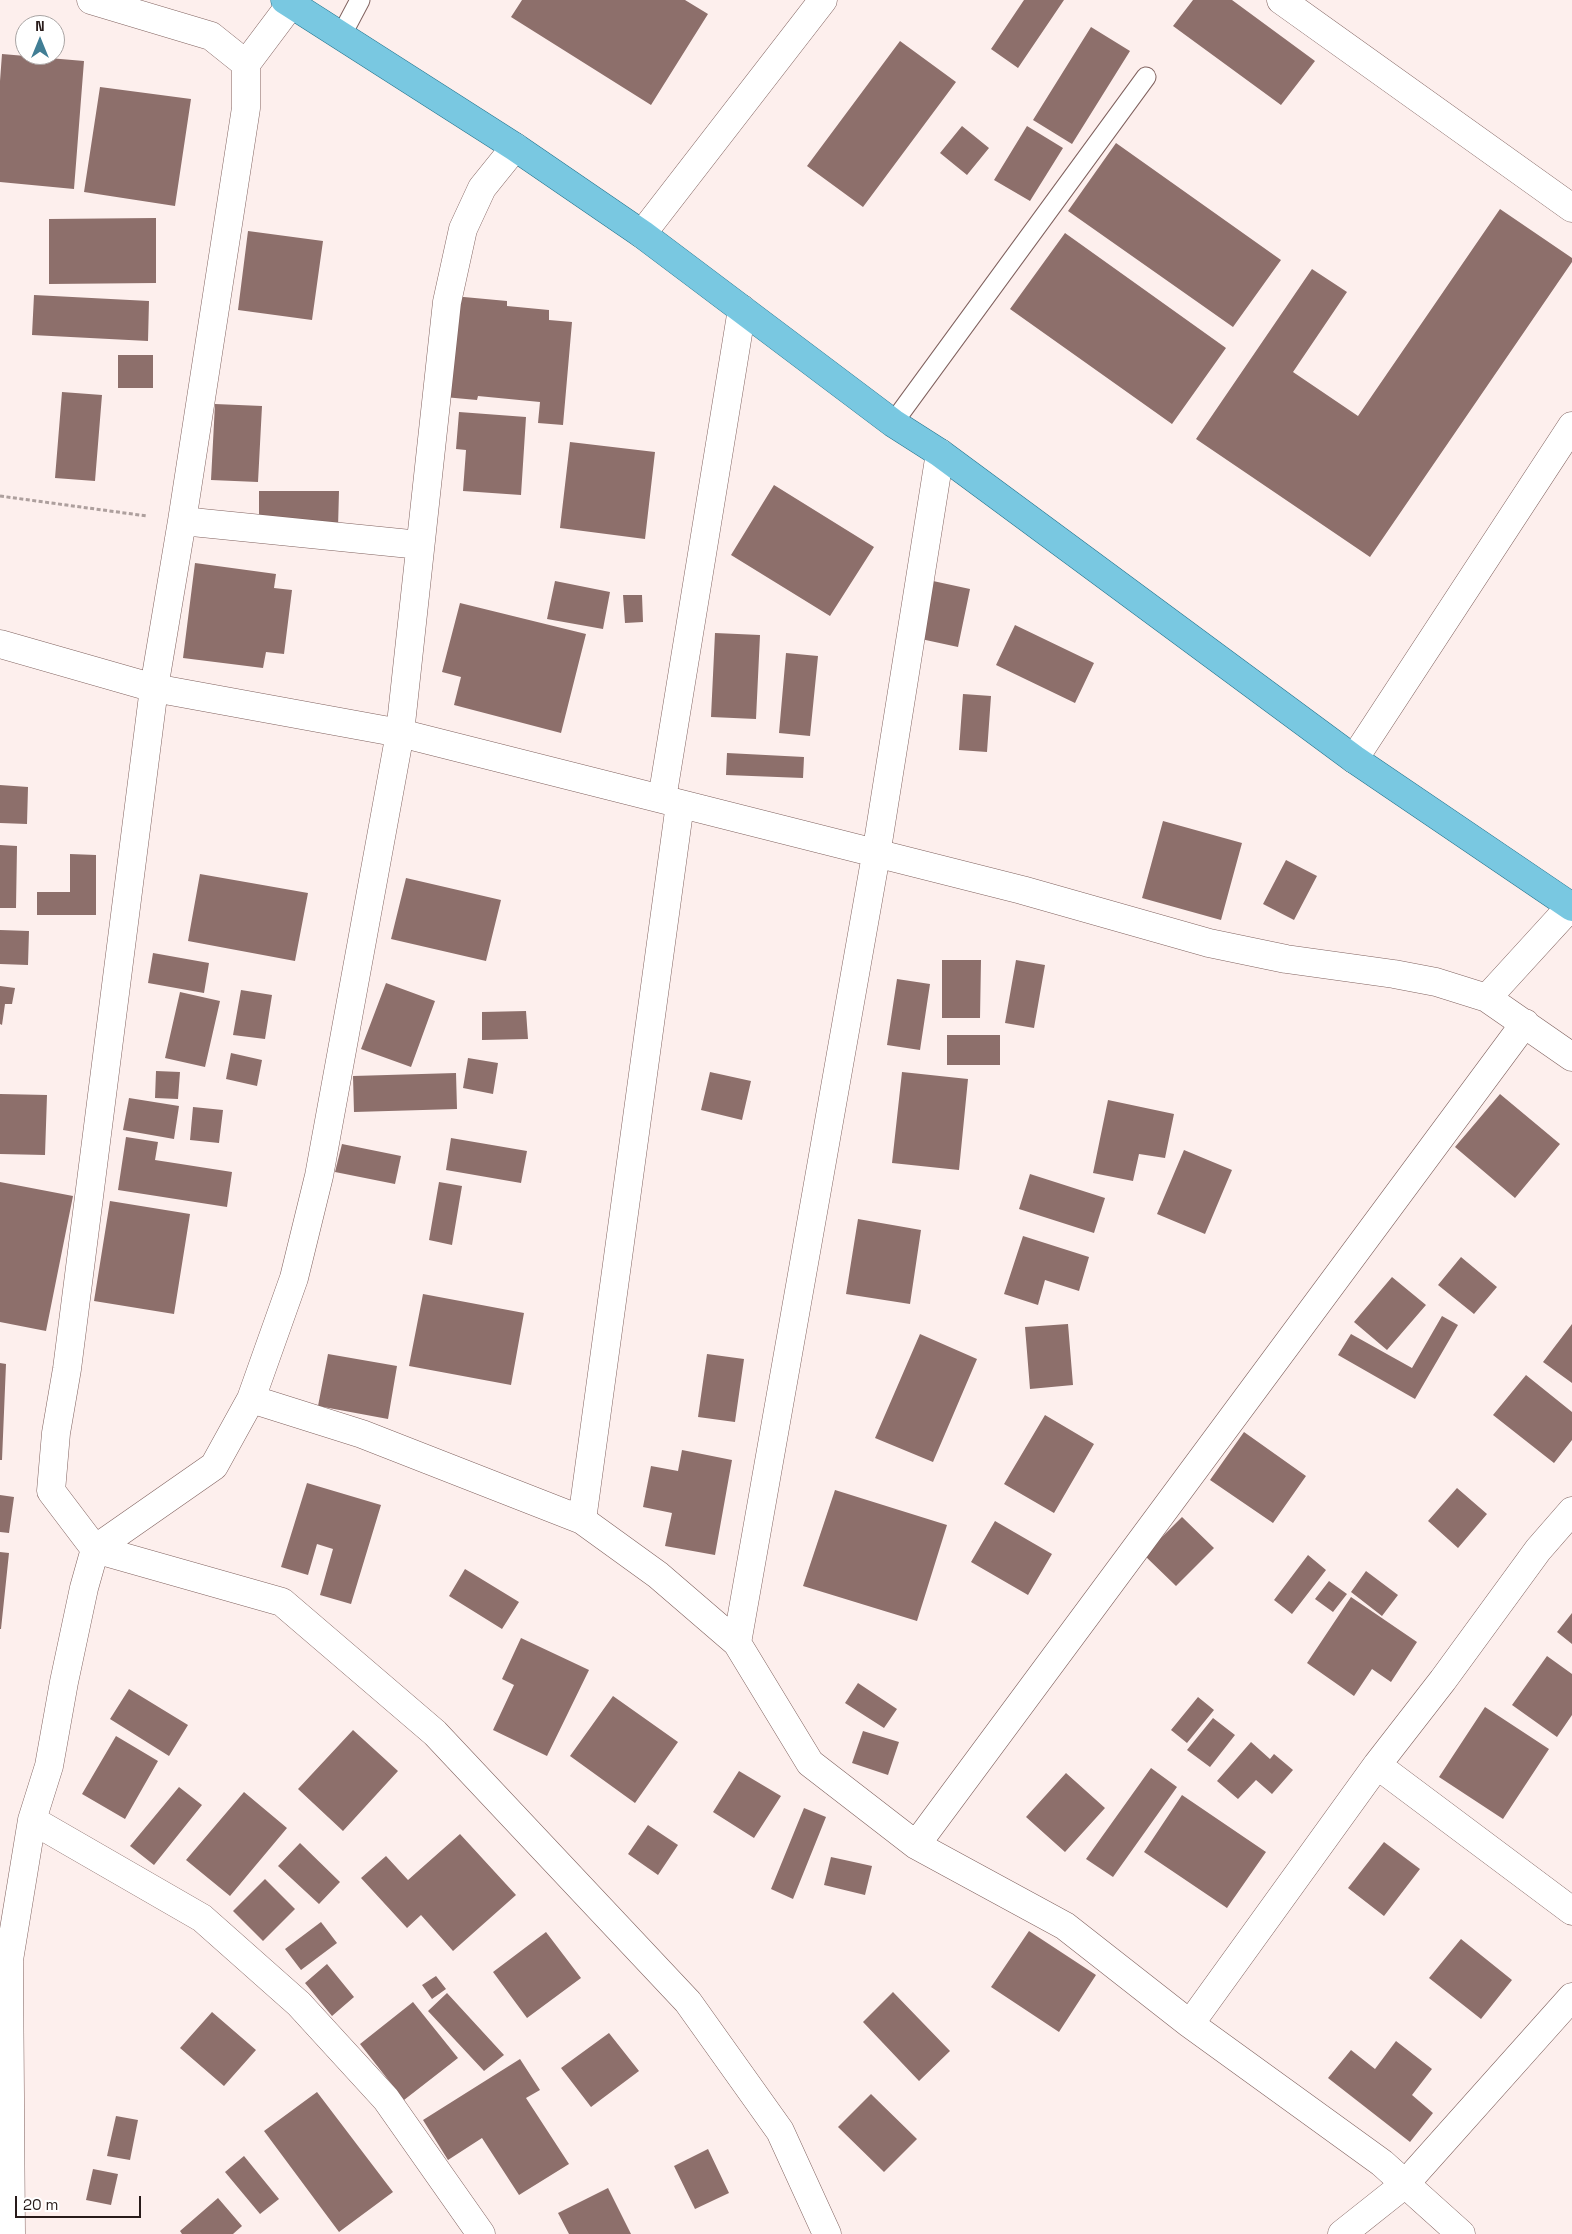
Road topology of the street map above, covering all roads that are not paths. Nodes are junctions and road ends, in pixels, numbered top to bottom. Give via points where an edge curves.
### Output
1 (91, 0) edge
2 (360, 0) edge
3 (823, 0) edge
4 (1281, 0) edge
5 (288, 2) edge
6 (341, 36) junction
7 (246, 64) junction
8 (1146, 77) dead end
9 (515, 147) junction
10 (1572, 208) edge
11 (642, 234) junction
12 (742, 308) junction
13 (893, 423) junction
14 (1572, 426) edge
15 (940, 453) junction
16 (182, 521) junction
17 (420, 545) junction
18 (0, 644) edge
19 (154, 688) junction
20 (400, 733) junction
21 (1354, 759) junction
22 (671, 801) junction
23 (876, 855) junction
24 (1571, 906) edge
25 (1487, 998) junction
26 (1525, 1023) junction
27 (1572, 1057) edge
28 (251, 1399) junction
29 (1572, 1512) edge
30 (582, 1520) junction
31 (95, 1549) junction
32 (737, 1643) junction
33 (1377, 1765) junction
34 (32, 1820) junction
35 (916, 1845) junction
36 (1572, 1911) edge
37 (1572, 1997) edge
38 (1190, 2024) junction
39 (1405, 2184) junction
40 (11, 2234) edge
41 (481, 2234) edge
42 (827, 2234) edge
43 (1342, 2234) edge
44 (1461, 2234) edge

1 - 7 street via 211,36
2 - 6 lane
3 - 11 street
4 - 10 street
5 - 6 main road
5 - 7 street
6 - 9 main road
7 - 16 street via 246,108
8 - 13 lane
9 - 11 main road
9 - 17 street via 482,188 463,229 448,302
11 - 12 main road
12 - 13 main road
12 - 22 street
13 - 15 main road
14 - 21 street
15 - 21 main road
15 - 23 street
16 - 17 street
16 - 19 street
17 - 20 street
18 - 19 street
19 - 20 street
19 - 31 street via 51,1491
20 - 22 street
20 - 28 street via 320,1176 294,1278
21 - 24 main road
22 - 23 street
22 - 30 street
23 - 25 street via 1022,890 1209,943 1286,959 1436,982
23 - 32 street
24 - 25 street
25 - 26 street
26 - 27 street
26 - 35 street
28 - 30 street via 362,1434
28 - 31 street via 214,1466
29 - 33 street via 1538,1550 1444,1680
30 - 32 street via 658,1575
31 - 34 street via 84,1588 49,1766
31 - 42 street via 282,1602 435,1733 688,2002 780,2131
32 - 35 street via 810,1763
33 - 36 street
33 - 38 street
34 - 40 street via 9,1960
34 - 41 street via 202,1918 299,2004 386,2100
35 - 38 street via 1065,1926
37 - 39 street
38 - 39 street via 1382,2162
39 - 43 street
39 - 44 street

